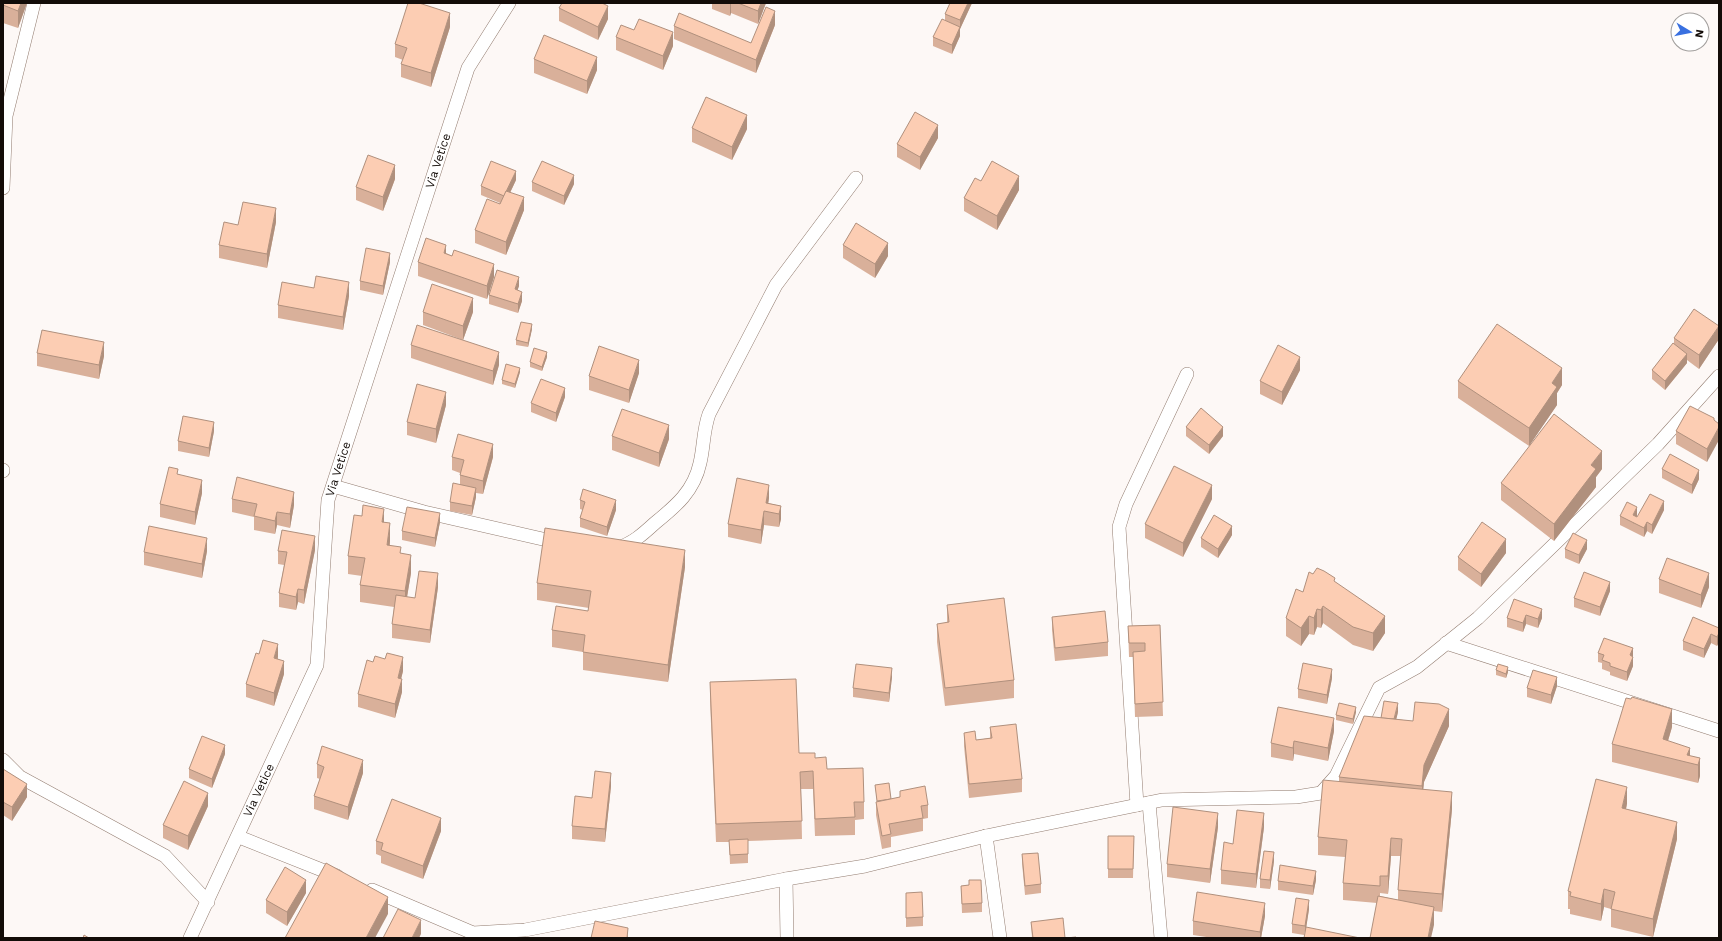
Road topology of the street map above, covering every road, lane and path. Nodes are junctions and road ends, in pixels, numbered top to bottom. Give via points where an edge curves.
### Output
1 (34, 3) edge
2 (509, 3) edge
3 (856, 178) dead end
4 (3, 188) edge
5 (1187, 374) dead end
6 (1719, 376) edge
7 (333, 486) junction
8 (571, 546) edge
9 (603, 549) edge
10 (1446, 643) junction
11 (1719, 731) edge
12 (3, 760) edge
13 (1143, 804) junction
14 (239, 836) junction
15 (986, 836) junction
16 (786, 879) junction
17 (208, 902) junction
18 (190, 938) edge
19 (787, 938) edge
20 (1000, 938) edge
21 (1161, 938) edge

1 - 4 street via 6,116
2 - 7 street, Via Vetice via 468,68
3 - 9 street via 776,285 709,414 704,429 700,462 689,491 681,502 628,545
5 - 13 street via 1126,504 1119,527
6 - 10 street via 1652,449 1478,618
7 - 8 street via 424,512
7 - 14 street, Via Vetice via 328,500 317,665
10 - 11 street
10 - 13 street via 1417,668 1378,688 1336,776 1322,793 1296,797 1162,800
12 - 17 street via 20,777 165,856
13 - 15 street
13 - 21 street
14 - 16 street via 473,933 525,930
14 - 17 street, Via Vetice
15 - 16 street via 865,866
15 - 20 street
16 - 19 street
17 - 18 street, Via Vetice

